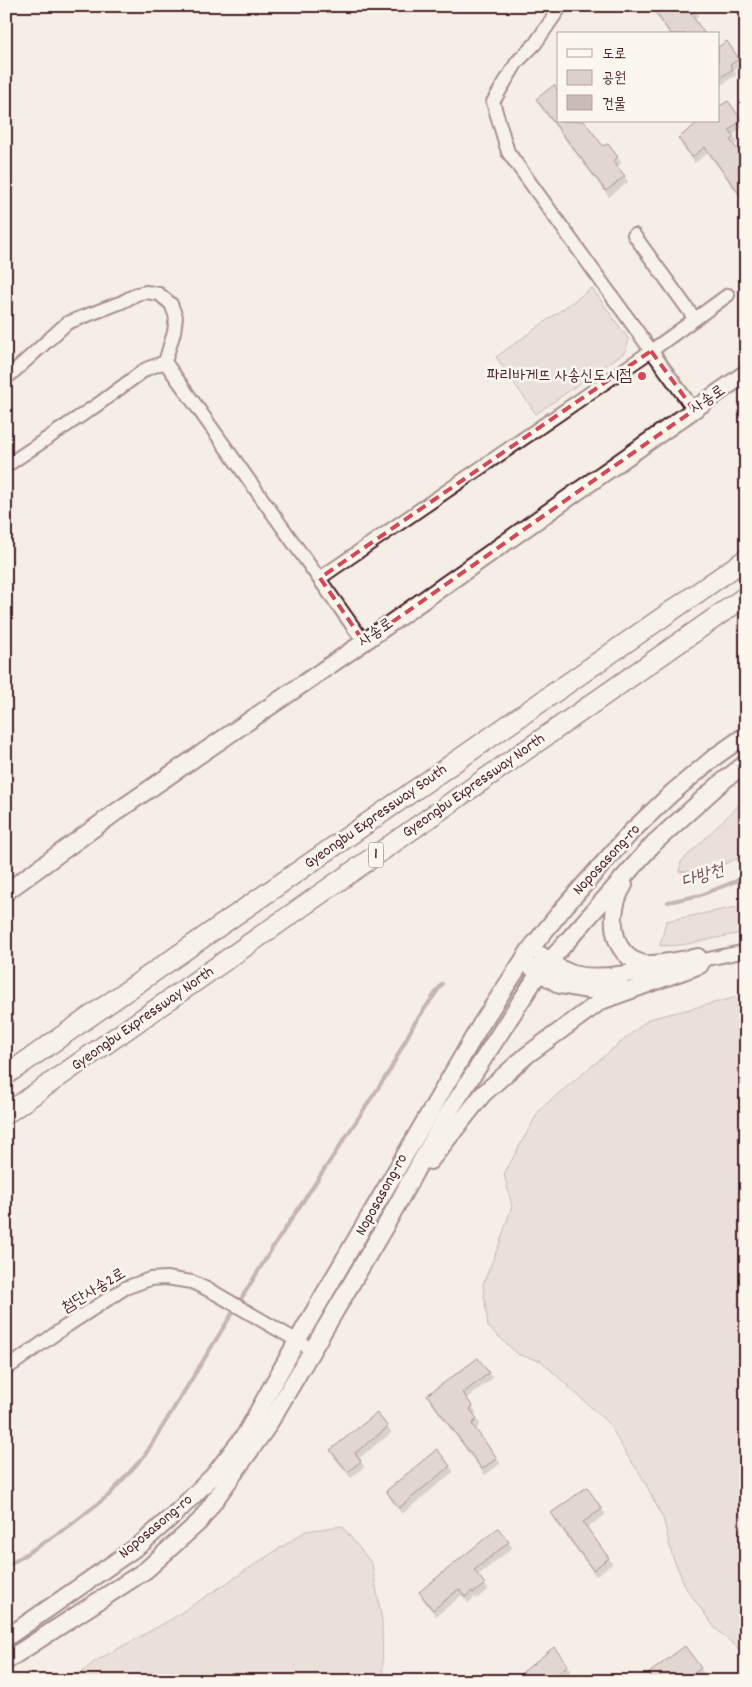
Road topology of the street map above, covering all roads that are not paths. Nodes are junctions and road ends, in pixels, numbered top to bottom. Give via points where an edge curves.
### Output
1 (561, 6) edge
2 (634, 235) dead end
3 (728, 295) dead end
4 (695, 319) junction
5 (651, 351) junction
6 (165, 362) junction
7 (746, 373) edge
8 (6, 377) edge
9 (694, 410) junction
10 (6, 466) edge
11 (746, 559) edge
12 (320, 578) junction
13 (746, 596) edge
14 (364, 642) junction
15 (746, 735) edge
16 (746, 763) edge
17 (646, 853) junction
18 (6, 892) edge
19 (746, 950) edge
20 (527, 954) junction
21 (702, 960) junction
22 (544, 967) junction
23 (6, 1075) edge
24 (6, 1114) edge
25 (402, 1196) junction
26 (297, 1341) junction
27 (313, 1350) junction
28 (6, 1370) edge
29 (6, 1638) edge
30 (6, 1661) edge

1 - 5 street via 517,62 493,102 508,152
2 - 4 street
3 - 4 street
4 - 5 street
5 - 9 street
5 - 12 street
6 - 8 street via 176,317 170,304 159,294 146,292 67,322
6 - 10 street via 146,369
6 - 12 street
7 - 9 main road, 사송로
9 - 14 main road, 사송로
11 - 23 highway, Gyeongbu Expressway South / 1
12 - 14 street
13 - 24 highway, Gyeongbu Expressway North / 1
14 - 18 main road, 사송로 via 119,810
15 - 20 main road, Noposasong-ro via 673,792 631,832
16 - 17 main road, Noposasong-ro
17 - 21 main road via 618,895 615,936 619,946 628,956 645,964
17 - 22 main road, Noposasong-ro
19 - 21 street
20 - 22 main road
20 - 26 main road, Noposasong-ro via 480,1026
21 - 22 main road via 616,989 586,990 560,985
21 - 25 main road via 601,1001 527,1055 483,1094
22 - 25 main road, Noposasong-ro via 443,1121
25 - 27 main road, Noposasong-ro
26 - 27 street, 첨단사송2로
26 - 28 street, 첨단사송2로 via 192,1282 150,1279 125,1288
26 - 29 main road, Noposasong-ro via 245,1435 207,1482 141,1544
27 - 30 main road, Noposasong-ro via 267,1427 200,1521 146,1570

